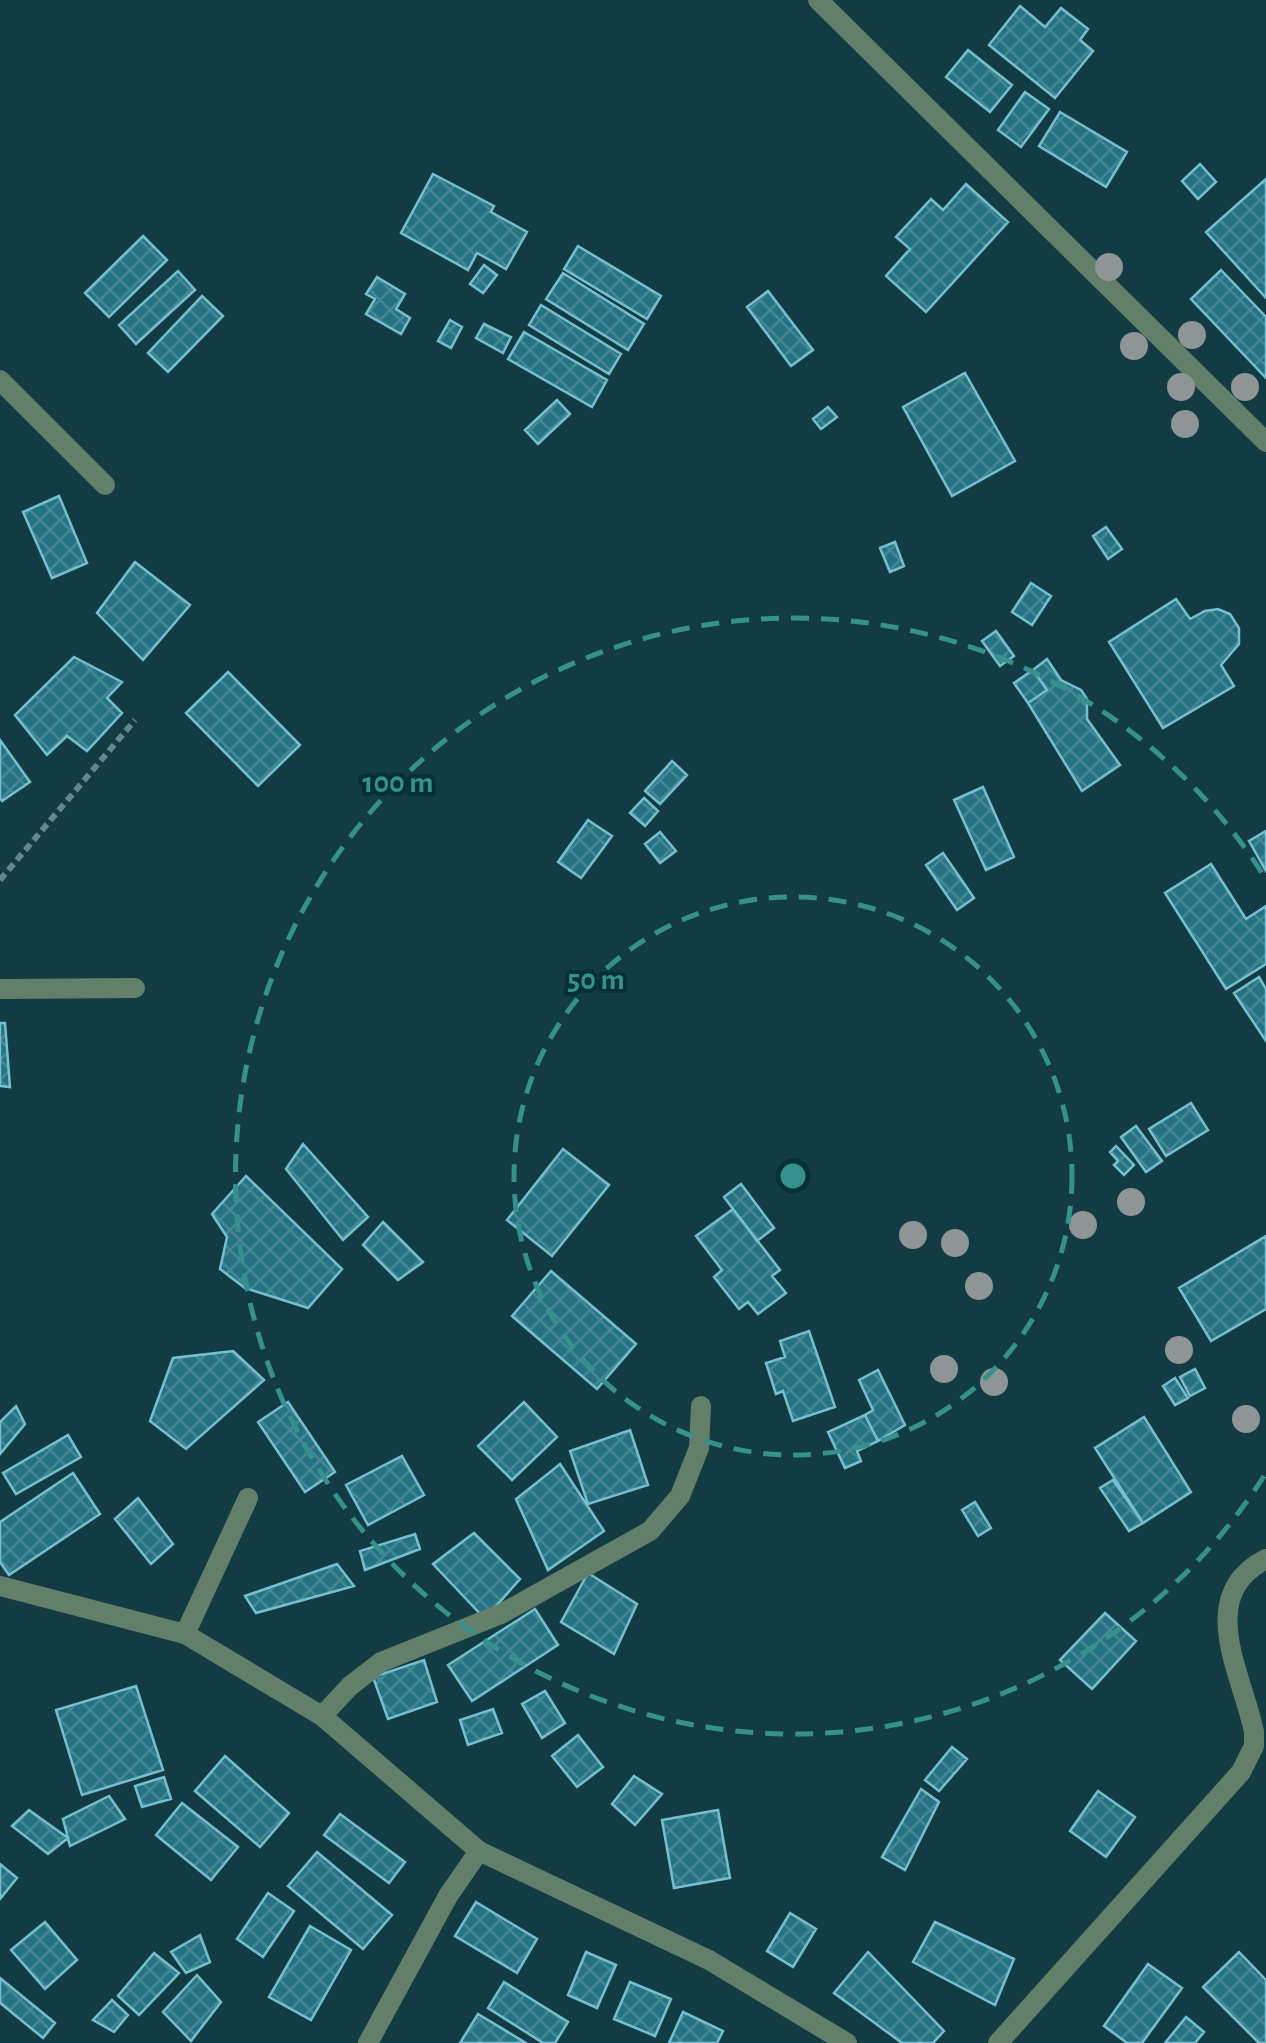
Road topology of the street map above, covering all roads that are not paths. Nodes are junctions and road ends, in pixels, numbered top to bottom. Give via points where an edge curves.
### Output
1 (818, 0) edge
2 (0, 380) edge
3 (1266, 442) edge
4 (105, 485) dead end
5 (135, 988) dead end
6 (0, 989) edge
7 (701, 1406) dead end
8 (248, 1498) dead end
9 (1266, 1559) edge
10 (0, 1586) edge
11 (185, 1634) junction
12 (322, 1716) junction
13 (479, 1850) junction
14 (368, 2043) edge
15 (847, 2043) edge
16 (998, 2043) edge

1 - 3 street
2 - 4 street
5 - 6 street
7 - 12 street via 699,1448 680,1496 650,1531 501,1614 381,1662
8 - 11 street
9 - 16 street via 1232,1588 1228,1610 1230,1646 1254,1732 1241,1772
10 - 11 street
11 - 12 street
12 - 13 street
13 - 14 street
13 - 15 street via 710,1960

